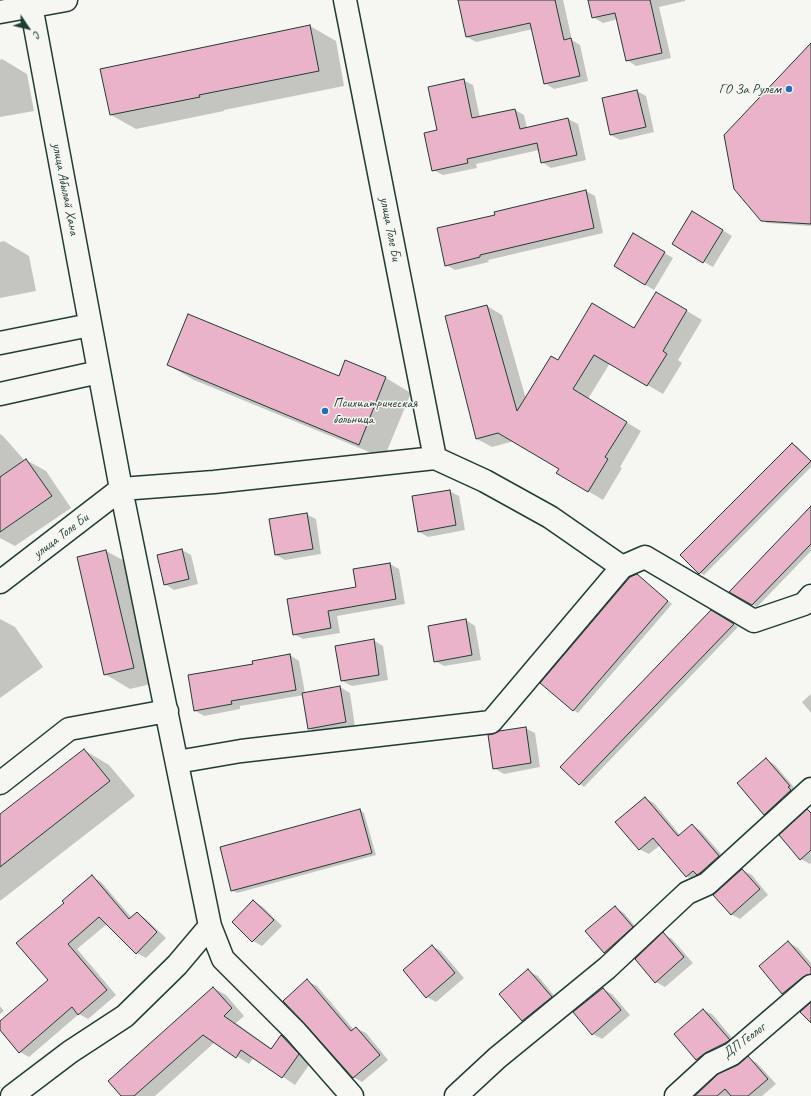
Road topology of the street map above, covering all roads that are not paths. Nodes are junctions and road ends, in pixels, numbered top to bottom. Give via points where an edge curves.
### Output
1 (66, 0) edge
2 (345, 0) edge
3 (30, 3) edge
4 (0, 12) edge
5 (90, 325) junction
6 (0, 342) edge
7 (99, 372) junction
8 (0, 394) edge
9 (435, 458) junction
10 (121, 489) junction
11 (622, 567) junction
12 (0, 582) edge
13 (811, 596) edge
14 (166, 711) junction
15 (177, 762) junction
16 (0, 783) edge
17 (811, 789) edge
18 (210, 926) junction
19 (811, 986) edge
20 (12, 1096) edge
21 (352, 1096) edge
22 (456, 1096) edge
23 (676, 1096) edge

1 - 3 street
2 - 9 street, улица Толе Би
3 - 4 street
3 - 5 street, улица Абылай Хана
5 - 6 street
5 - 7 street, улица Абылай Хана
7 - 8 street
7 - 10 street, улица Абылай Хана
9 - 10 street via 214,482
9 - 11 street via 485,481 550,517
10 - 12 street, улица Толе Би
10 - 14 street, улица Абылай Хана
11 - 13 street via 645,557 754,622 804,604
11 - 15 street via 491,722 241,751
14 - 15 street, улица Абылай Хана
14 - 16 street via 69,729
15 - 18 street, улица Абылай Хана
17 - 22 street via 707,884 688,893 607,968 497,1058
18 - 20 street via 177,965 125,1016 70,1052
18 - 21 street, улица Абылай Хана via 223,959 295,1031
19 - 23 street, ДП Геолог via 732,1054 711,1064

